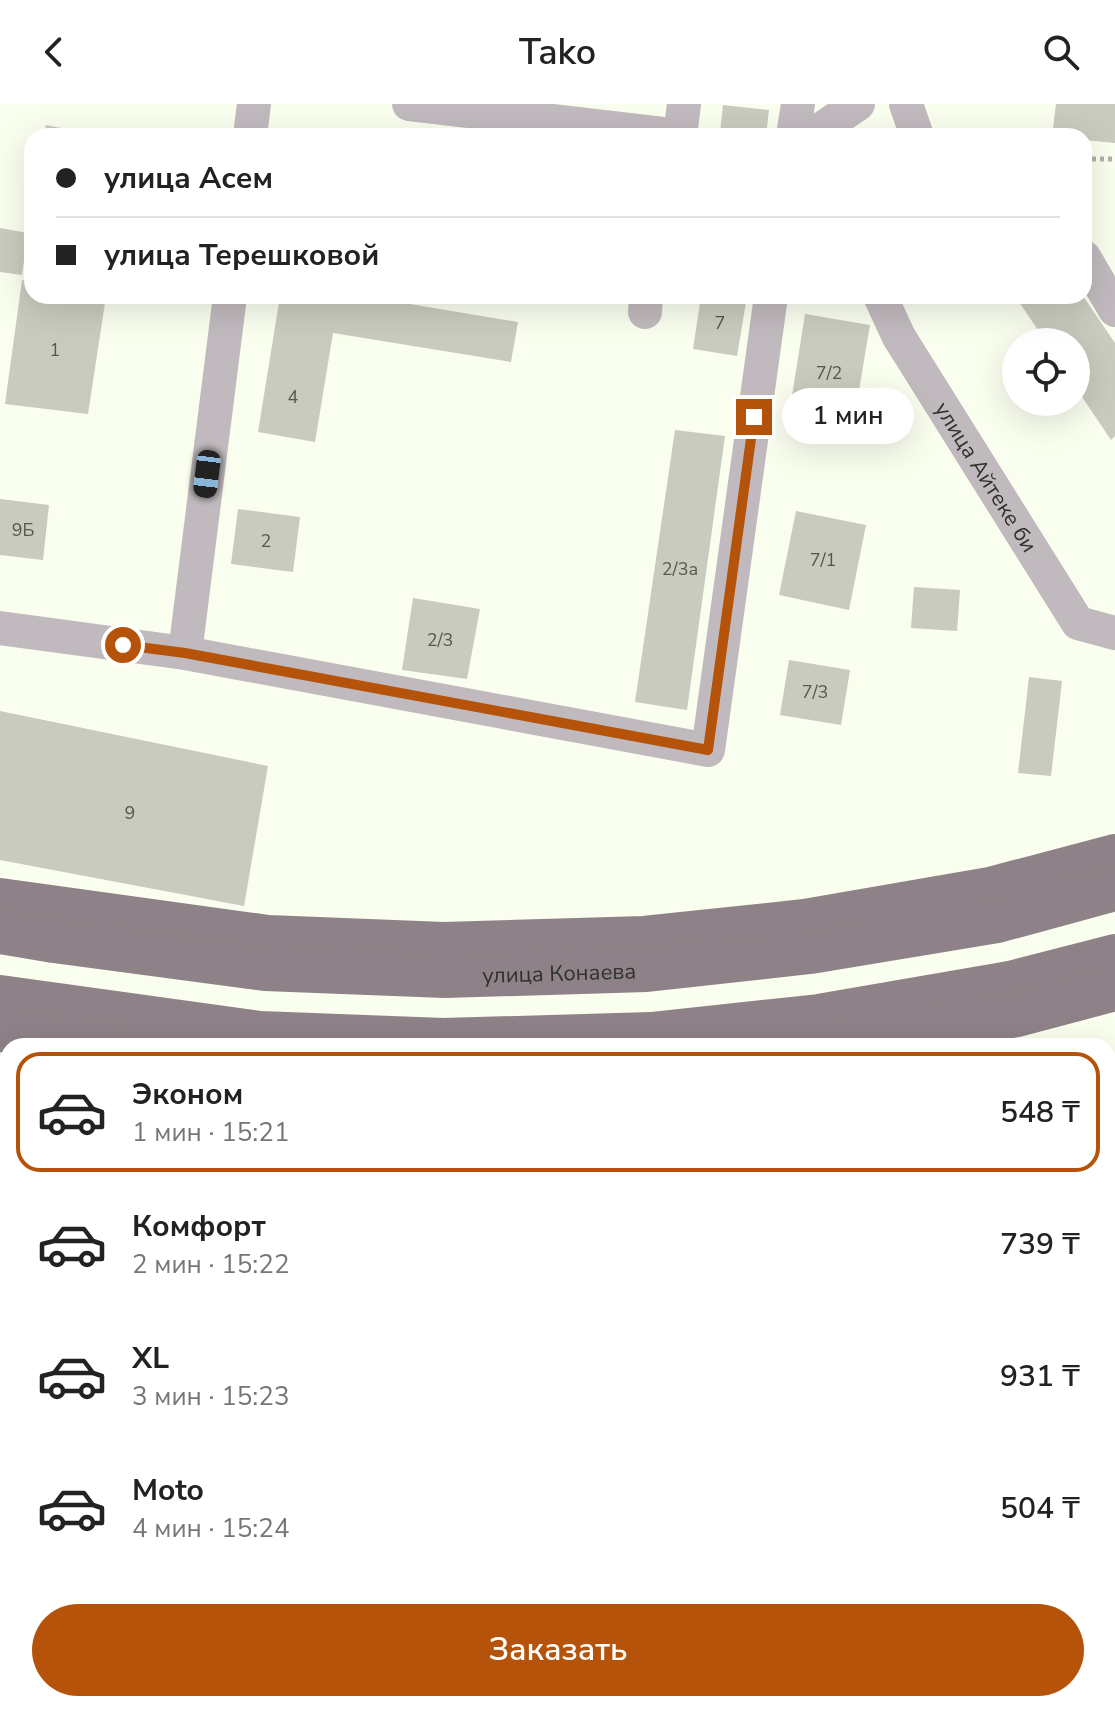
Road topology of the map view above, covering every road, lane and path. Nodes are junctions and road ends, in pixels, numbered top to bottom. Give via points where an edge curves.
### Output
1 (254, 104) edge
2 (409, 104) edge
3 (684, 104) edge
4 (798, 104) edge
5 (858, 104) edge
6 (906, 104) edge
7 (460, 117) edge
8 (251, 128) edge
9 (587, 128) edge
10 (681, 128) edge
11 (794, 128) edge
12 (823, 128) edge
13 (914, 128) edge
14 (1092, 159) edge
15 (1115, 159) edge
16 (1092, 271) edge
17 (229, 304) edge
18 (770, 304) edge
19 (884, 304) edge
20 (1115, 310) edge
21 (0, 628) edge
22 (1115, 633) edge
23 (185, 653) junction
24 (1115, 856) edge
25 (1115, 889) edge
26 (0, 900) edge
27 (0, 932) edge
28 (1115, 956) edge
29 (1115, 989) edge
30 (0, 997) edge
31 (0, 1030) edge
32 (57, 1038) edge
33 (391, 1038) edge
34 (508, 1038) edge
35 (880, 1038) edge

1 - 8 street
2 - 7 street
3 - 10 street
4 - 11 street
5 - 12 street
6 - 13 street
7 - 9 street
14 - 15 path
16 - 20 street
17 - 23 street
18 - 23 street via 708,750
19 - 22 street, улица Айтеке би via 907,351 1078,623
21 - 23 street
24 - 26 main road via 975,892 805,921 644,938 444,944 268,937
25 - 27 main road, улица Конаева via 997,921 810,952 631,970 445,976 265,969
28 - 34 main road via 1010,983 833,1014 635,1034
29 - 35 main road via 1017,1015
30 - 33 main road via 260,1033
31 - 32 main road

